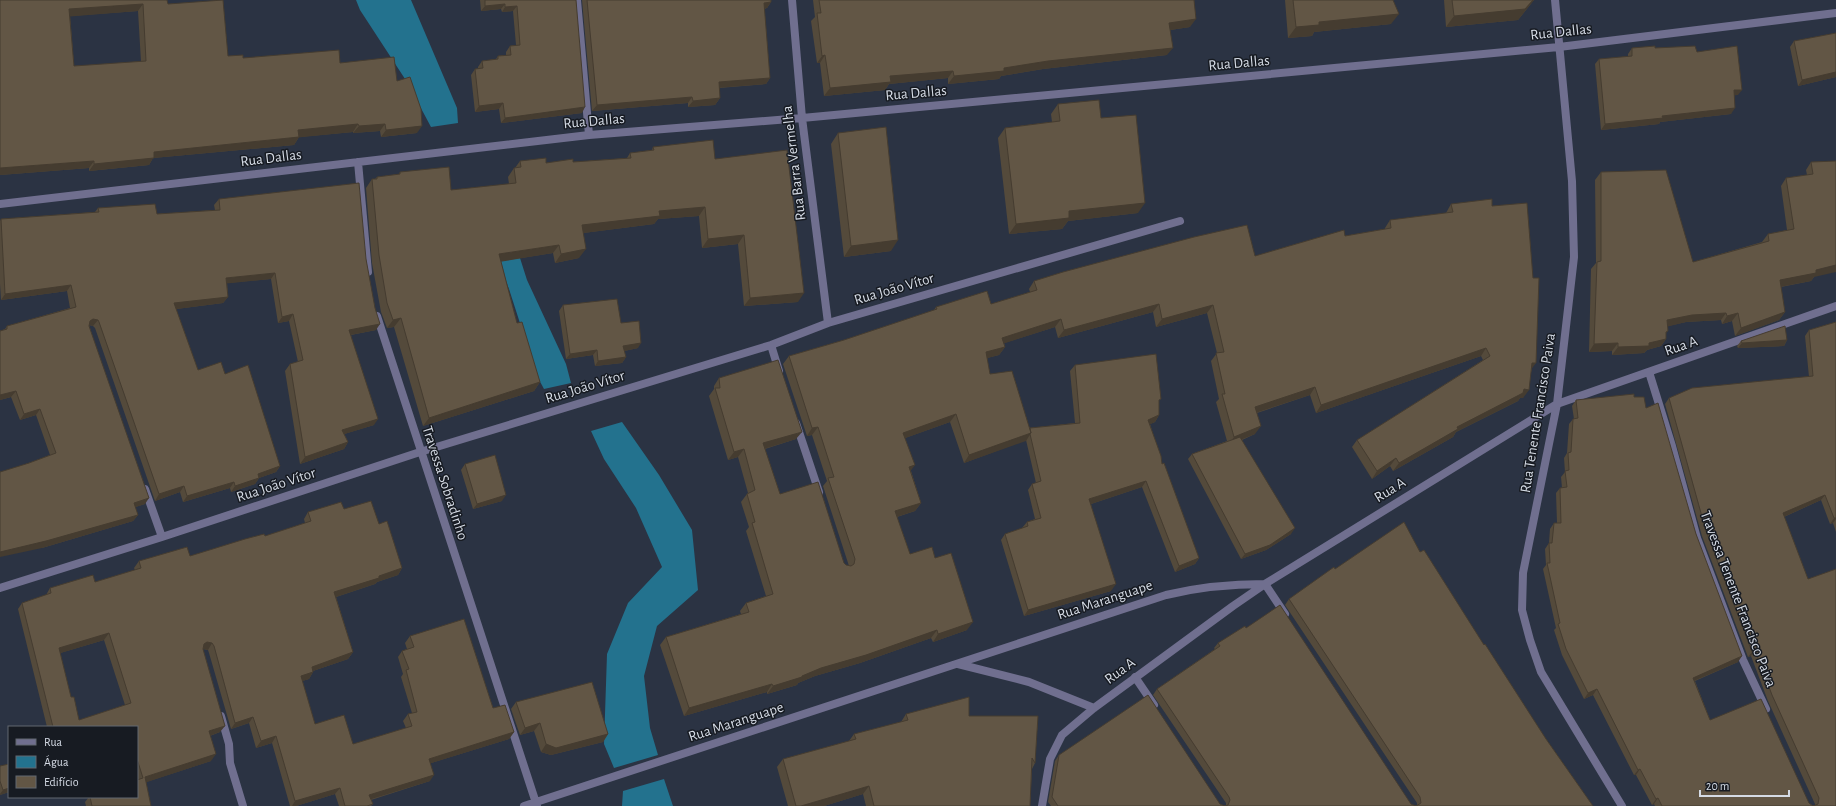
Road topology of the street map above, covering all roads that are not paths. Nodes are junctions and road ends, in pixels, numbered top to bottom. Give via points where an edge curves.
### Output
1 (577, 0) edge
2 (792, 0) edge
3 (1555, 0) edge
4 (1836, 13) edge
5 (1559, 47) junction
6 (802, 118) junction
7 (589, 135) junction
8 (358, 162) junction
9 (0, 204) edge
10 (1180, 221) dead end
11 (369, 278) edge
12 (374, 306) edge
13 (1836, 306) edge
14 (828, 323) junction
15 (771, 345) junction
16 (1650, 372) junction
17 (783, 382) edge
18 (1557, 404) junction
19 (793, 412) edge
20 (420, 452) junction
21 (141, 478) edge
22 (822, 502) edge
23 (162, 537) junction
24 (1265, 584) junction
25 (0, 588) edge
26 (1291, 623) edge
27 (957, 664) junction
28 (1135, 677) junction
29 (219, 707) edge
30 (1094, 708) junction
31 (1157, 709) edge
32 (1769, 715) edge
33 (536, 804) edge
34 (243, 806) edge
35 (524, 806) edge
36 (1042, 806) edge
37 (1622, 806) edge

1 - 7 street
2 - 6 street, Rua Barra Vermelha
3 - 5 street, Rua Tenente Francisco Paiva
4 - 5 street, Rua Dallas
5 - 6 street, Rua Dallas
5 - 18 street, Rua Tenente Francisco Paiva via 1572,181 1574,257
6 - 7 street, Rua Dallas
6 - 14 street, Rua Barra Vermelha
7 - 8 street, Rua Dallas
8 - 9 street, Rua Dallas
8 - 11 street
10 - 14 street, Rua João Vítor
12 - 20 street, Travessa Sobradinho
13 - 16 street, Rua A
14 - 15 street, Rua João Vítor
15 - 17 street
15 - 20 street, Rua João Vítor
16 - 18 street, Rua A
16 - 32 street, Travessa Tenente Francisco Paiva via 1697,538 1743,660
18 - 24 street, Rua A
18 - 37 street, Rua Tenente Francisco Paiva via 1523,573 1522,610 1541,672
19 - 22 street
20 - 23 street, Rua João Vítor
20 - 33 street, Travessa Sobradinho
21 - 23 street
23 - 25 street, Rua João Vítor
24 - 26 street
24 - 27 street, Rua Maranguape via 1227,584 1166,595
24 - 28 street, Rua A
27 - 30 street via 1029,682
27 - 33 street, Rua Maranguape
28 - 30 street, Rua A
28 - 31 street
29 - 34 street via 229,744 230,763
30 - 36 street, Rua A via 1062,735 1050,759
33 - 35 street, Rua Maranguape

